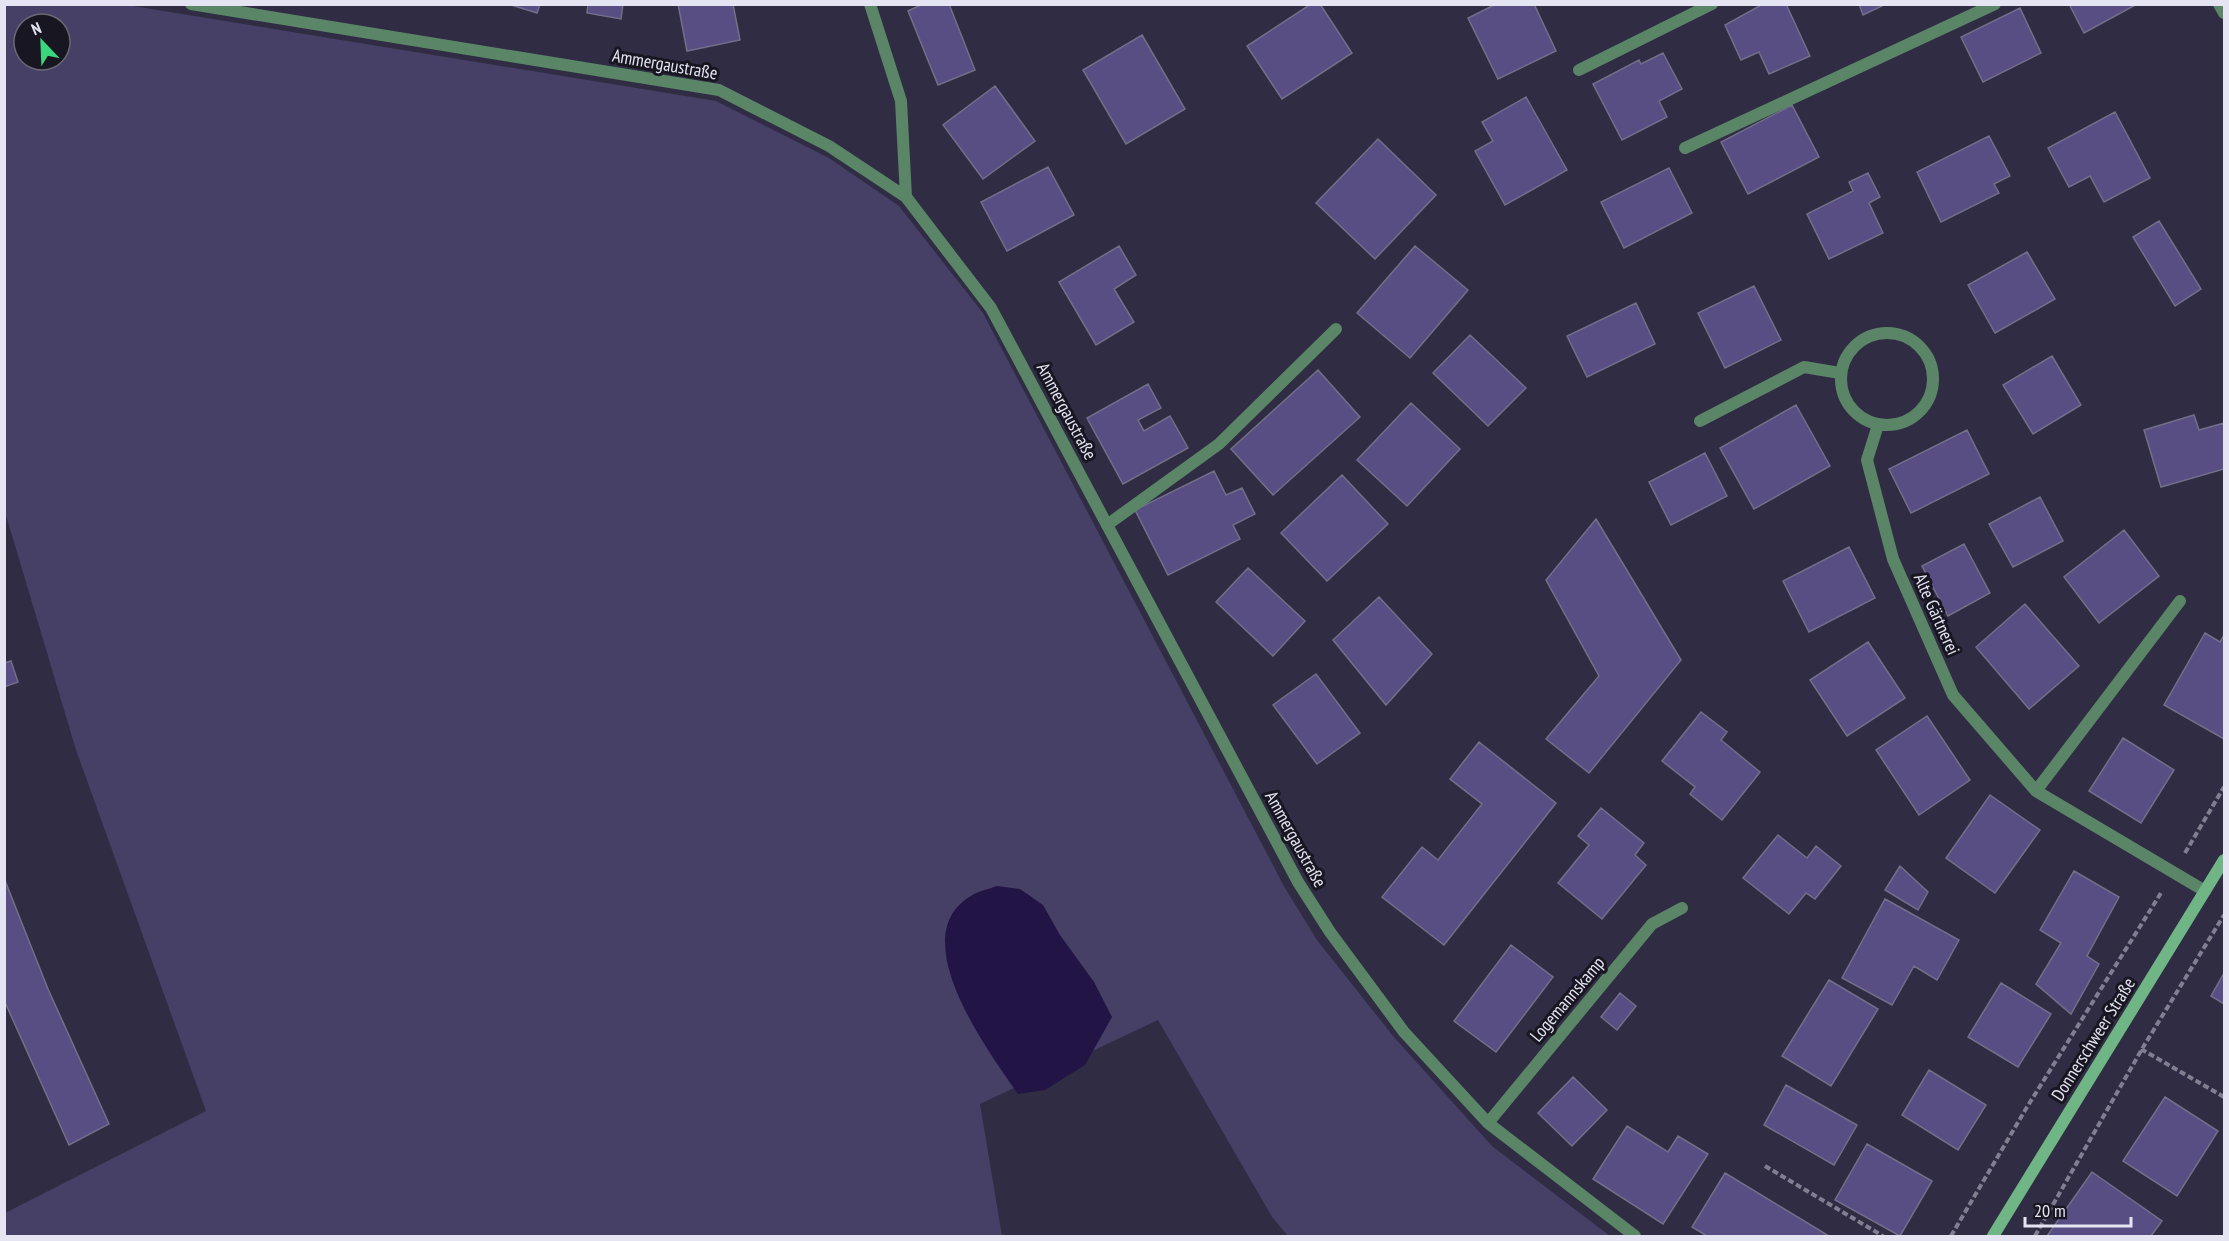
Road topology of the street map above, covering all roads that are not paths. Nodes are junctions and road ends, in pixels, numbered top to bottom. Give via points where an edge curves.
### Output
1 (191, 4) edge
2 (870, 4) edge
3 (1712, 4) edge
4 (1995, 4) edge
5 (2219, 4) edge
6 (2224, 14) edge
7 (1579, 70) dead end
8 (1685, 148) dead end
9 (906, 197) junction
10 (1336, 329) dead end
11 (1840, 373) junction
12 (1700, 421) dead end
13 (1878, 425) junction
14 (1107, 525) junction
15 (2180, 601) dead end
16 (2036, 791) junction
17 (2224, 860) edge
18 (2205, 891) junction
19 (1682, 908) dead end
20 (1488, 1123) junction
21 (1635, 1236) edge
22 (1993, 1236) edge

1 - 9 street, Ammergaustraße via 719,90 829,146
2 - 9 street via 901,101
3 - 7 street
4 - 8 street
5 - 6 street
9 - 14 street, Ammergaustraße via 991,308
10 - 14 street via 1220,444
11 - 12 street via 1804,367
11 - 13 street via 1842,393 1851,410
11 - 13 street via 1848,353 1859,341 1877,333 1893,333 1913,340 1929,358 1934,377 1932,393 1921,410 1908,420
13 - 16 street, Alte Gärtnerei via 1868,460 1893,559 1953,695
14 - 20 street, Ammergaustraße via 1298,882 1404,1032
15 - 16 street
16 - 18 street, Alte Gärtnerei
17 - 18 main road, Donnerschweer Straße
18 - 22 main road, Donnerschweer Straße
19 - 20 street, Logemannskamp via 1652,924
20 - 21 street, Ammergaustraße

